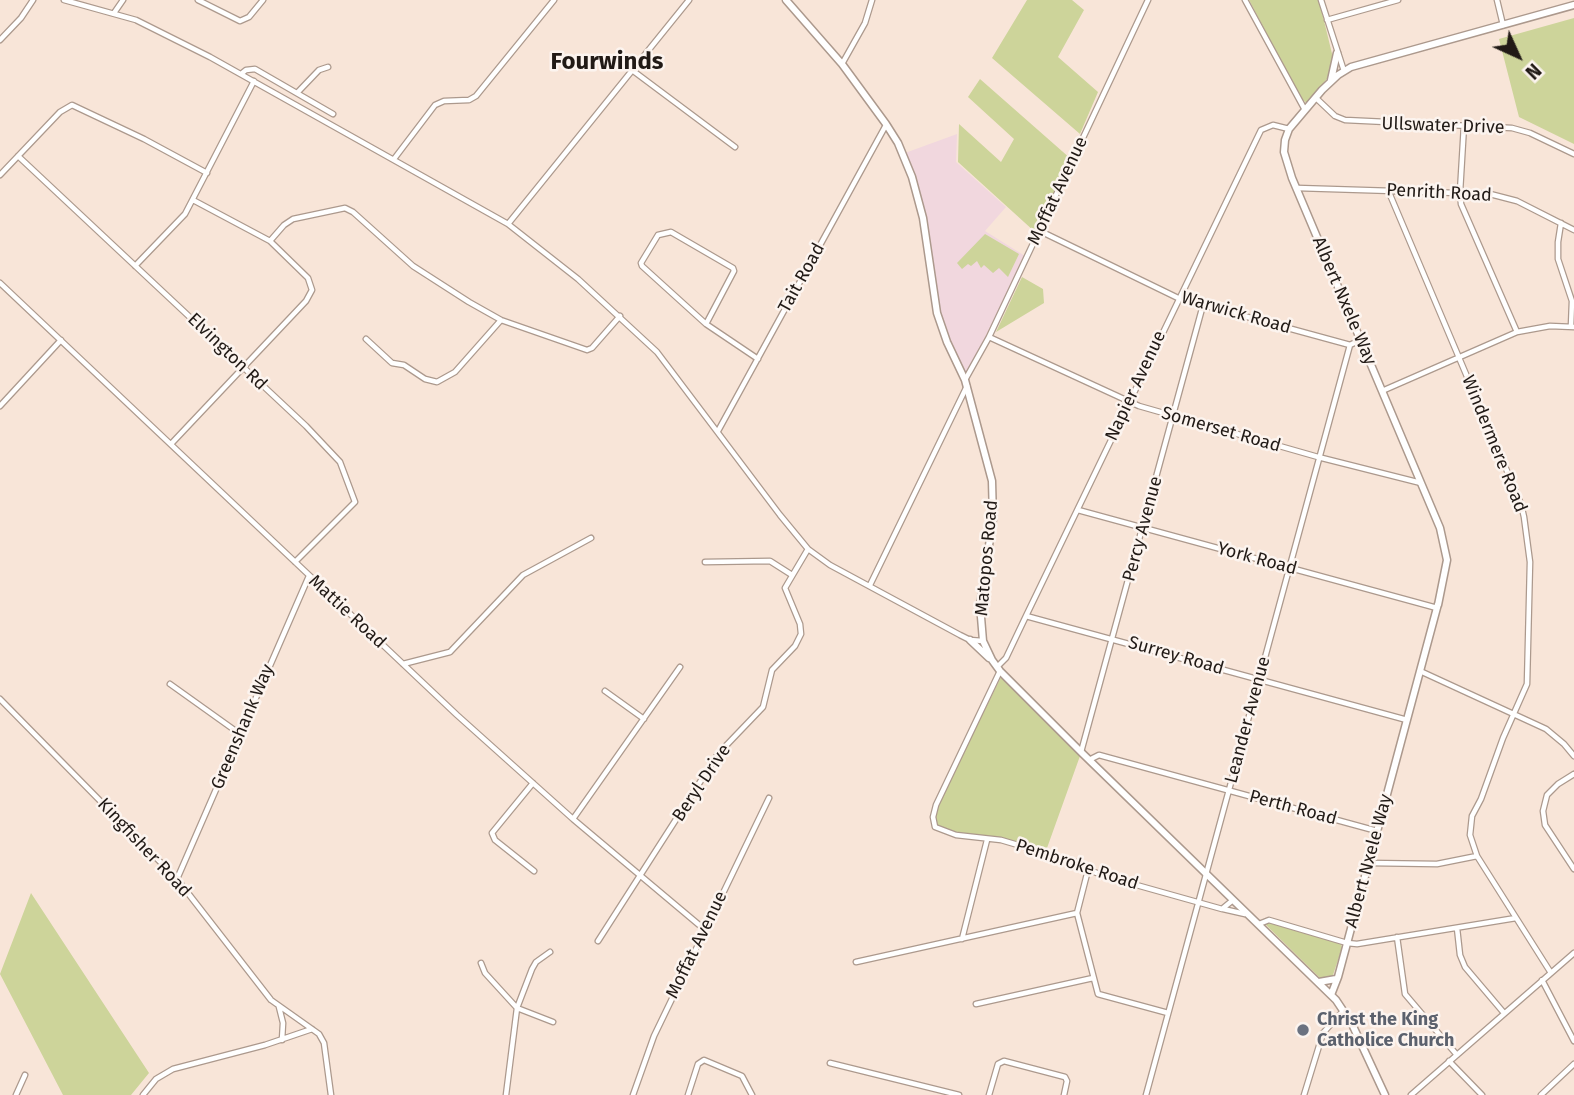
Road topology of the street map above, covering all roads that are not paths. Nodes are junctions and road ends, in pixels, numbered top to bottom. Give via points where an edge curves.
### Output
1 (33, 0) edge
2 (64, 0) edge
3 (123, 0) edge
4 (198, 0) edge
5 (263, 0) edge
6 (543, 0) edge
7 (689, 0) edge
8 (786, 0) edge
9 (872, 0) edge
10 (1148, 0) edge
11 (1245, 0) edge
12 (1321, 0) edge
13 (1398, 0) edge
14 (1497, 0) edge
15 (552, 2) edge
16 (1574, 5) edge
17 (114, 13) junction
18 (1326, 20) junction
19 (1503, 25) junction
20 (0, 40) edge
21 (1337, 53) junction
22 (842, 64) junction
23 (328, 67) dead end
24 (632, 70) junction
25 (1344, 71) junction
26 (241, 74) junction
27 (254, 81) junction
28 (1330, 82) junction
29 (297, 93) junction
30 (1316, 98) junction
31 (1305, 110) junction
32 (332, 114) dead end
33 (886, 124) junction
34 (1464, 125) junction
35 (1289, 129) junction
36 (735, 147) dead end
37 (1574, 154) edge
38 (18, 156) junction
39 (394, 159) junction
40 (207, 173) junction
41 (0, 175) edge
42 (1297, 188) junction
43 (1388, 190) junction
44 (1460, 192) junction
45 (193, 200) junction
46 (1561, 223) junction
47 (508, 224) junction
48 (1574, 230) edge
49 (1040, 231) junction
50 (270, 241) junction
51 (135, 265) junction
52 (0, 283) edge
53 (1178, 298) junction
54 (1203, 305) junction
55 (620, 316) junction
56 (501, 320) junction
57 (706, 324) junction
58 (1573, 326) edge
59 (1517, 332) junction
60 (989, 337) junction
61 (366, 339) dead end
62 (1360, 340) junction
63 (61, 341) junction
64 (1350, 345) junction
65 (1459, 358) junction
66 (758, 359) junction
67 (242, 369) junction
68 (966, 382) junction
69 (1382, 391) junction
70 (1129, 401) junction
71 (0, 406) edge
72 (1173, 417) junction
73 (718, 431) junction
74 (171, 444) junction
75 (1318, 457) junction
76 (1422, 483) junction
77 (1078, 510) junction
78 (1143, 528) junction
79 (592, 538) dead end
80 (808, 549) junction
81 (294, 562) junction
82 (705, 562) dead end
83 (1290, 568) junction
84 (793, 575) junction
85 (309, 576) junction
86 (870, 585) junction
87 (1437, 606) junction
88 (1026, 616) junction
89 (1113, 638) junction
90 (970, 640) junction
91 (983, 641) junction
92 (992, 660) junction
93 (403, 664) junction
94 (680, 667) dead end
95 (998, 669) junction
96 (1420, 671) junction
97 (1259, 679) junction
98 (170, 684) dead end
99 (605, 691) dead end
100 (0, 699) edge
101 (1514, 714) junction
102 (644, 719) junction
103 (1407, 720) junction
104 (240, 734) junction
105 (1081, 752) junction
106 (1574, 756) edge
107 (1089, 760) junction
108 (1574, 774) edge
109 (533, 783) junction
110 (1228, 790) junction
111 (769, 798) dead end
112 (573, 819) junction
113 (1377, 831) junction
114 (987, 840) junction
115 (1477, 856) junction
116 (1369, 863) junction
117 (1574, 869) edge
118 (1088, 870) junction
119 (534, 871) dead end
120 (1205, 874) junction
121 (640, 875) junction
122 (177, 879) junction
123 (1233, 900) junction
124 (1198, 902) junction
125 (1222, 909) junction
126 (1077, 913) junction
127 (1248, 914) junction
128 (1516, 918) junction
129 (1259, 924) junction
130 (1457, 928) junction
131 (704, 929) junction
132 (1397, 937) junction
133 (962, 939) junction
134 (598, 941) dead end
135 (1347, 943) junction
136 (550, 952) dead end
137 (1574, 953) edge
138 (856, 962) dead end
139 (481, 963) dead end
140 (1551, 973) junction
141 (1093, 978) junction
142 (1337, 980) junction
143 (1542, 981) junction
144 (1318, 982) junction
145 (1329, 993) junction
146 (976, 1004) dead end
147 (279, 1006) junction
148 (517, 1008) junction
149 (1342, 1008) junction
150 (1168, 1013) junction
151 (1504, 1013) junction
152 (553, 1022) dead end
153 (313, 1028) junction
154 (282, 1040) junction
155 (1574, 1041) edge
156 (1457, 1055) junction
157 (1449, 1061) junction
158 (830, 1063) dead end
159 (1574, 1064) edge
160 (25, 1075) dead end
161 (16, 1095) edge
162 (143, 1095) edge
163 (331, 1095) edge
164 (506, 1095) edge
165 (633, 1095) edge
166 (688, 1095) edge
167 (752, 1095) edge
168 (959, 1095) edge
169 (989, 1095) edge
170 (1064, 1095) edge
171 (1146, 1095) edge
172 (1304, 1095) edge
173 (1385, 1095) edge
174 (1411, 1095) edge
175 (1482, 1095) edge
176 (1541, 1095) edge

1 - 20 street
2 - 17 street
3 - 17 street
4 - 5 street via 240,21
6 - 15 street
7 - 24 street
8 - 22 main road, Matopos Road
9 - 22 street
10 - 49 street, Moffat Avenue
11 - 31 street
12 - 18 street
13 - 18 street
14 - 19 street
15 - 39 street via 476,96 435,105
16 - 19 main road
17 - 26 street via 156,29
18 - 21 street
19 - 25 main road
21 - 25 street
21 - 28 main road
22 - 33 main road, Matopos Road
23 - 29 street
24 - 36 street
24 - 47 street
25 - 28 main road
26 - 27 street
26 - 29 street via 255,69
27 - 39 street
27 - 40 street
28 - 30 main road
29 - 32 street
30 - 31 main road
30 - 34 street, Ullswater Drive via 1345,120
31 - 35 main road
33 - 66 street, Tait Road
33 - 68 main road, Matopos Road via 912,177 937,313
34 - 37 street, Ullswater Drive via 1522,130
34 - 44 street
35 - 42 main road, Albert Nxele Way via 1284,152
35 - 53 street, Napier Avenue via 1273,125 1261,130
38 - 40 street via 72,105
38 - 41 street
38 - 51 street, Elvington Rd
39 - 47 street
40 - 45 street
42 - 43 street, Penrith Road
42 - 62 main road, Albert Nxele Way
43 - 44 street, Penrith Road
43 - 65 street, Windermere Road
44 - 46 street, Penrith Road via 1500,195
44 - 59 street via 1461,204
45 - 50 street
45 - 51 street via 183,217
46 - 48 street, Penrith Road
46 - 58 street via 1558,259 1572,301
47 - 55 street
49 - 53 street, Warwick Road
49 - 60 street, Moffat Avenue
50 - 56 street via 293,219 347,208 413,266
50 - 67 street via 308,278 312,290
51 - 67 street, Elvington Rd
52 - 63 street, Mattie Road
53 - 54 street, Warwick Road
53 - 70 street, Napier Avenue
54 - 64 street, Warwick Road
54 - 72 street, Percy Avenue
55 - 56 street via 587,350
55 - 73 street via 667,364
56 - 61 street via 455,372 437,382 392,363
57 - 57 street via 642,266 658,234 671,232 733,268
57 - 66 street
58 - 59 street
59 - 65 street
60 - 68 street, Moffat Avenue
60 - 70 street, Somerset Road
62 - 64 street
62 - 69 main road, Albert Nxele Way
63 - 71 street
63 - 74 street, Mattie Road
64 - 75 street, Leander Avenue
65 - 69 street
65 - 101 street, Windermere Road via 1521,504 1528,543 1529,671
66 - 73 street, Tait Road
67 - 74 street
67 - 81 street, Elvington Rd via 336,456 355,502
68 - 86 street, Moffat Avenue
68 - 91 main road, Matopos Road via 994,503 980,605
69 - 76 main road, Albert Nxele Way
70 - 72 street, Somerset Road
70 - 77 street, Napier Avenue
72 - 75 street, Somerset Road
72 - 78 street, Percy Avenue
73 - 80 street
74 - 81 street, Mattie Road
75 - 76 street, Somerset Road
75 - 83 street, Leander Avenue
76 - 87 main road, Albert Nxele Way via 1449,551
77 - 78 street, York Road
77 - 88 street, Napier Avenue
78 - 83 street, York Road
78 - 89 street, Percy Avenue
79 - 93 street via 523,575 450,652
80 - 84 street, Beryl Drive
80 - 86 street
81 - 85 street, Mattie Road
82 - 84 street via 770,561
83 - 87 street, York Road
83 - 97 street, Leander Avenue
84 - 121 street, Beryl Drive via 785,592 802,629 799,641 772,670 762,710 718,754
85 - 93 street, Mattie Road
85 - 104 street, Greenshank Way
86 - 90 street
87 - 96 main road, Albert Nxele Way
88 - 89 street, Surrey Road
88 - 95 street, Napier Avenue
89 - 97 street, Surrey Road
89 - 105 street, Percy Avenue
90 - 91 street
90 - 92 main road
91 - 92 main road, Matopos Road
92 - 95 main road, Matopos Road
93 - 109 street, Mattie Road
94 - 102 street
95 - 105 main road, Matopos Road
95 - 114 street, Pembroke Road via 933,817 938,830
96 - 101 street
96 - 103 main road, Albert Nxele Way
97 - 103 street, Surrey Road
97 - 110 street, Leander Avenue
98 - 104 street
99 - 102 street
100 - 122 street, Kingfisher Road
101 - 106 street via 1546,729
101 - 115 street, Windermere Road via 1472,816 1470,835
102 - 112 street
103 - 113 main road, Albert Nxele Way
104 - 122 street, Greenshank Way
105 - 107 main road, Matopos Road
107 - 110 street, Perth Road via 1099,755
107 - 120 main road, Matopos Road
108 - 117 street via 1547,795 1543,811 1545,825
109 - 112 street, Mattie Road
109 - 119 street via 492,833
110 - 113 street, Perth Road
110 - 120 street, Leander Avenue
111 - 131 street, Moffat Avenue
112 - 121 street, Mattie Road
113 - 116 main road, Albert Nxele Way
114 - 118 street, Pembroke Road via 1079,863
114 - 133 street
115 - 116 street via 1437,864
115 - 128 street, Windermere Road
116 - 135 main road, Albert Nxele Way
118 - 124 street, Pembroke Road
118 - 126 street
120 - 123 main road, Matopos Road
120 - 124 street, Leander Avenue
121 - 131 street, Mattie Road
121 - 134 street, Beryl Drive
122 - 147 street, Kingfisher Road
123 - 125 street
123 - 127 main road, Matopos Road
124 - 125 street, Pembroke Road
124 - 150 street, Leander Avenue
125 - 127 street, Pembroke Road
126 - 133 street
126 - 141 street
127 - 129 main road, Matopos Road
128 - 130 street
128 - 140 street, Windermere Road
129 - 135 street via 1269,920
129 - 144 main road, Matopos Road
130 - 132 street
130 - 151 street via 1465,967
131 - 165 street, Moffat Avenue via 654,1036
132 - 135 street
132 - 156 street via 1405,994
133 - 138 street
135 - 142 main road, Albert Nxele Way
136 - 148 street via 536,962
137 - 140 street
139 - 148 street
140 - 143 street
141 - 146 street
141 - 150 street via 1101,996
142 - 144 main road
142 - 145 main road
142 - 149 main road
143 - 151 street
143 - 155 street
144 - 145 main road, Matopos Road
145 - 149 main road, Matopos Road
147 - 153 street, Kingfisher Road
147 - 154 street
148 - 152 street
148 - 164 street
149 - 172 street via 1323,1033
149 - 173 main road, Matopos Road
150 - 171 street, Leander Avenue
151 - 156 street
153 - 154 street
153 - 163 street via 324,1044
154 - 162 street via 173,1069 156,1079
156 - 157 street
157 - 174 street
157 - 175 street
158 - 168 street
159 - 176 street
160 - 161 street
166 - 167 street via 698,1064 704,1060 742,1076
169 - 170 street via 1004,1061 1063,1076 1067,1081

